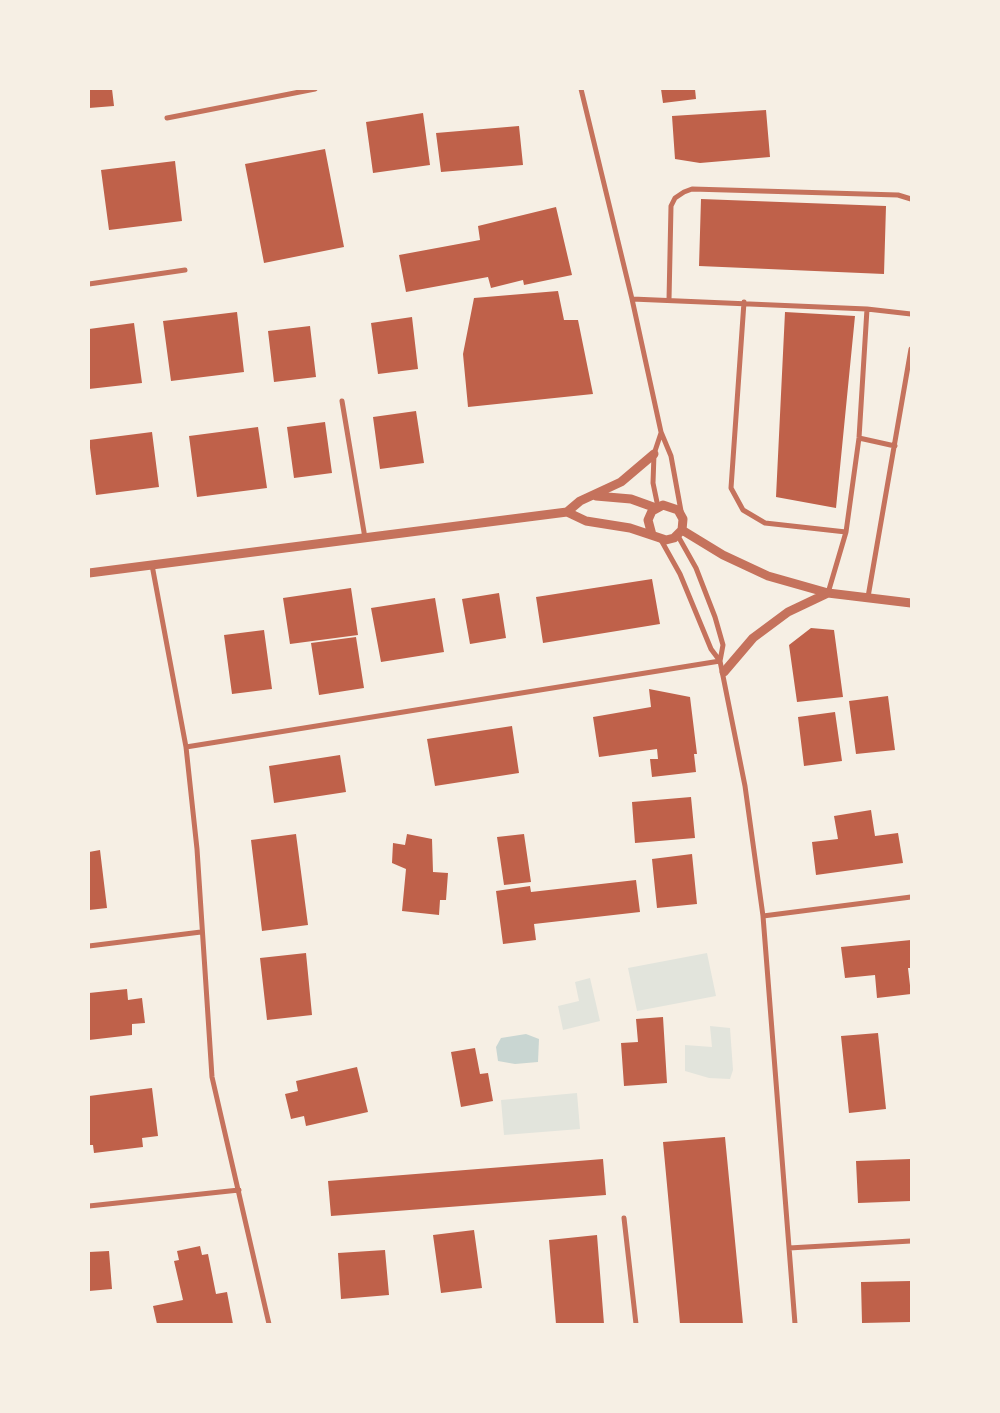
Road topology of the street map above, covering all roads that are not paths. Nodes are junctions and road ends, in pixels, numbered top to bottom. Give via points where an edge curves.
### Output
1 (315, 89) edge
2 (581, 89) edge
3 (167, 118) dead end
4 (911, 199) edge
5 (185, 270) dead end
6 (89, 284) edge
7 (632, 299) junction
8 (669, 300) junction
9 (744, 302) junction
10 (868, 309) junction
11 (911, 314) edge
12 (911, 348) edge
13 (342, 401) dead end
14 (661, 432) junction
15 (859, 438) junction
16 (894, 446) junction
17 (654, 454) junction
18 (595, 496) junction
19 (657, 507) junction
20 (566, 512) junction
21 (681, 514) junction
22 (846, 532) junction
23 (680, 533) junction
24 (652, 535) junction
25 (365, 538) junction
26 (661, 540) junction
27 (152, 564) junction
28 (89, 573) edge
29 (828, 593) junction
30 (868, 597) junction
31 (911, 603) edge
32 (720, 660) junction
33 (724, 672) junction
34 (186, 747) junction
35 (911, 897) edge
36 (763, 916) junction
37 (201, 932) junction
38 (89, 946) edge
39 (239, 1190) junction
40 (89, 1206) edge
41 (624, 1218) dead end
42 (911, 1242) edge
43 (789, 1248) junction
44 (269, 1324) edge
45 (636, 1324) edge
46 (794, 1324) edge

1 - 3 street
2 - 7 street
4 - 8 street via 898,195 692,189 684,192 670,206
5 - 6 street
7 - 8 street
7 - 14 street
8 - 9 street
9 - 10 street
9 - 22 street via 731,488 743,510 765,523
10 - 11 street
10 - 15 street
12 - 16 street
13 - 25 street
14 - 17 street
14 - 21 street via 671,456
15 - 16 street
15 - 22 street
16 - 30 street
17 - 18 street via 621,482
17 - 19 street via 653,483
18 - 19 street via 631,499
18 - 20 street via 580,501
19 - 21 street via 669,505
19 - 24 street via 648,520
20 - 24 street via 586,521
20 - 25 street
21 - 23 street via 683,525
22 - 29 street
23 - 26 street via 670,540
23 - 29 street via 768,576
23 - 32 street via 715,616 723,645
24 - 26 street
25 - 27 street
26 - 32 street via 680,574 710,649
27 - 28 street
27 - 34 street
29 - 30 street
29 - 33 street via 781,617 753,638
30 - 31 street
32 - 33 street
32 - 34 street
33 - 36 street via 745,786
34 - 37 street
35 - 36 street
36 - 43 street
37 - 38 street
37 - 39 street via 212,1078
39 - 40 street
39 - 44 street
41 - 45 street
42 - 43 street
43 - 46 street

